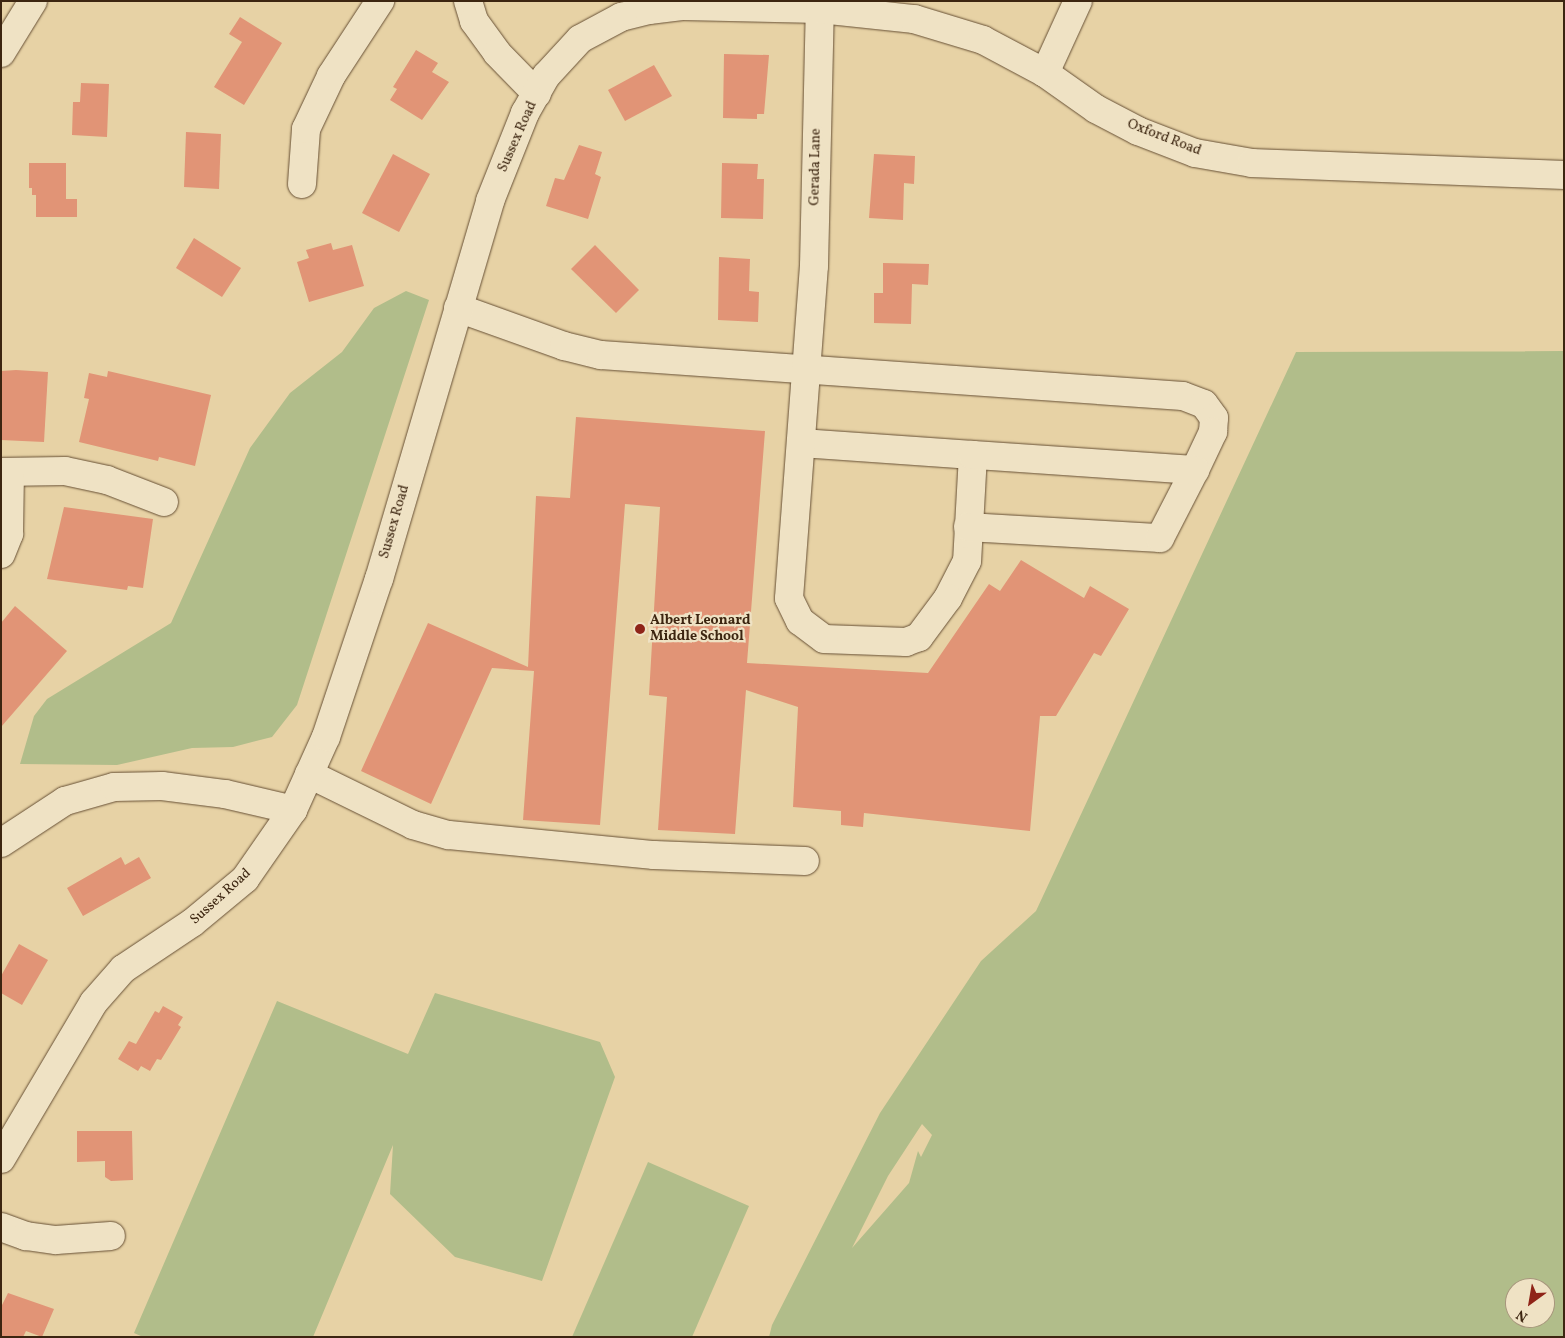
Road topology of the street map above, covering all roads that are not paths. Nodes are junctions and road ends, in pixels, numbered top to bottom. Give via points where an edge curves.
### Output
1 (33, 1) edge
2 (380, 1) edge
3 (468, 1) edge
4 (1078, 1) edge
5 (741, 3) edge
6 (820, 9) junction
7 (9, 27) edge
8 (1, 53) edge
9 (1045, 73) junction
10 (537, 94) junction
11 (1564, 175) edge
12 (302, 184) dead end
13 (458, 308) junction
14 (806, 370) junction
15 (801, 443) junction
16 (973, 455) junction
17 (1195, 470) junction
18 (5, 472) edge
19 (164, 502) dead end
20 (968, 527) junction
21 (1, 554) edge
22 (309, 774) junction
23 (293, 810) junction
24 (1, 843) edge
25 (805, 861) dead end
26 (1, 1160) edge
27 (1, 1227) edge
28 (111, 1236) dead end

1 - 7 street
2 - 12 street via 330,76 306,129
3 - 10 street via 474,21 497,53
4 - 9 street
5 - 6 street, Sussex Road
5 - 10 street, Sussex Road via 649,10 621,17 580,39 546,76
6 - 9 street, Oxford Road via 914,19 983,40
6 - 14 street, Gerada Lane
7 - 8 street
9 - 11 street, Oxford Road via 1096,109 1195,153 1252,163
10 - 13 street, Sussex Road via 525,113 490,201
13 - 14 street via 564,346 601,355
13 - 22 street, Sussex Road via 378,579 326,737
14 - 15 street, Gerada Lane
14 - 17 street via 1183,396 1204,404 1214,418 1213,432
15 - 16 street
15 - 20 street, Gerada Lane via 789,598 800,621 824,639 906,642 919,637 961,577 967,561
16 - 17 street
16 - 20 street, Gerada Lane
17 - 20 street via 1160,538
18 - 19 street via 65,471 107,480
18 - 21 street via 9,534
22 - 23 street, Sussex Road
22 - 25 street via 413,825 449,835 654,855
23 - 24 street via 225,794 162,786 114,787 65,801
23 - 26 street, Sussex Road via 245,879 192,923 123,969 94,1002
27 - 28 street via 26,1236 56,1240

